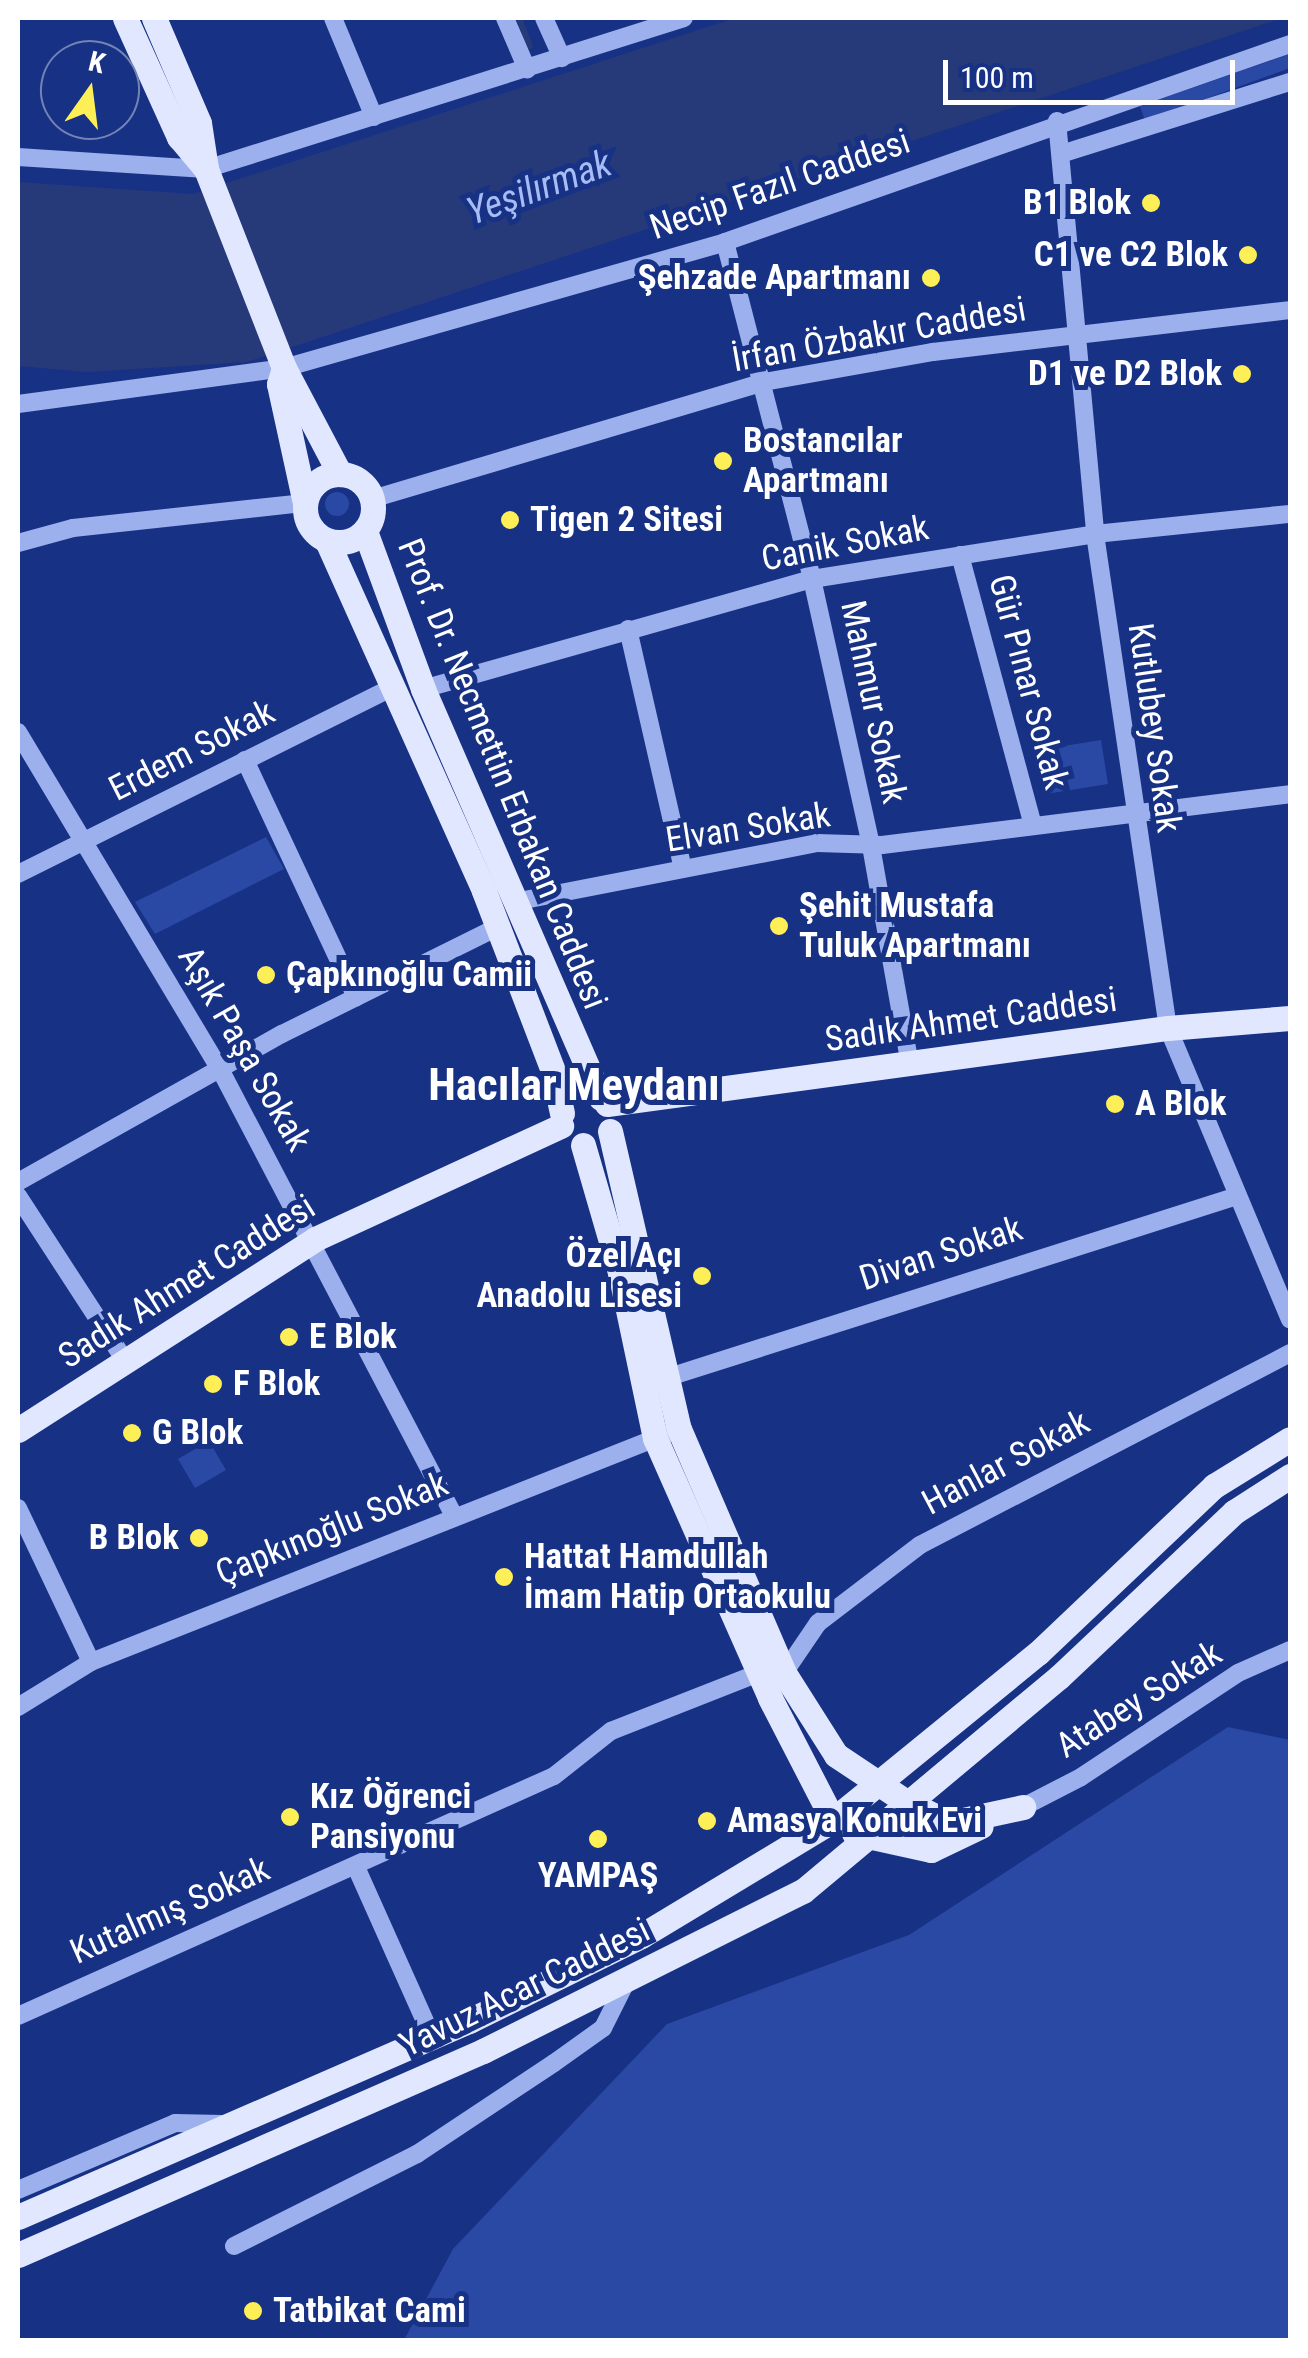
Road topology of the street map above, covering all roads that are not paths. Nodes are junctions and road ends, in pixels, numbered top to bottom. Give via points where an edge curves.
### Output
1 (125, 18) edge
2 (154, 18) edge
3 (333, 18) edge
4 (506, 18) edge
5 (544, 18) edge
6 (684, 18) edge
7 (1290, 44) edge
8 (562, 58) junction
9 (527, 69) junction
10 (1290, 82) edge
11 (374, 117) junction
12 (1057, 121) junction
13 (1061, 154) junction
14 (18, 157) edge
15 (209, 176) junction
16 (725, 242) junction
17 (1290, 310) edge
18 (1080, 336) junction
19 (282, 361) junction
20 (764, 382) junction
21 (18, 402) edge
22 (340, 474) junction
23 (372, 499) junction
24 (304, 502) junction
25 (1290, 514) edge
26 (366, 531) junction
27 (1094, 534) junction
28 (327, 541) junction
29 (18, 542) edge
30 (960, 555) junction
31 (812, 579) junction
32 (628, 629) junction
33 (395, 686) junction
34 (422, 689) junction
35 (18, 732) edge
36 (245, 760) junction
37 (1290, 794) edge
38 (1132, 809) junction
39 (1033, 826) junction
40 (84, 842) junction
41 (871, 846) junction
42 (684, 869) junction
43 (18, 874) edge
44 (514, 902) junction
45 (498, 927) junction
46 (356, 997) junction
47 (1290, 1018) edge
48 (1168, 1028) junction
49 (910, 1064) junction
50 (221, 1071) junction
51 (607, 1115) junction
52 (562, 1119) junction
53 (583, 1145) junction
54 (18, 1182) edge
55 (18, 1196) edge
56 (1234, 1198) junction
57 (315, 1240) junction
58 (1290, 1319) edge
59 (1290, 1353) edge
60 (125, 1361) junction
61 (669, 1376) junction
62 (18, 1430) edge
63 (667, 1433) junction
64 (1290, 1439) edge
65 (1290, 1476) edge
66 (18, 1508) edge
67 (453, 1514) junction
68 (1290, 1650) edge
69 (91, 1662) junction
70 (771, 1674) junction
71 (18, 1707) edge
72 (877, 1782) junction
73 (905, 1801) junction
74 (1022, 1806) junction
75 (833, 1820) junction
76 (863, 1838) junction
77 (356, 1867) junction
78 (627, 1979) junction
79 (18, 2016) edge
80 (432, 2038) junction
81 (233, 2124) junction
82 (18, 2190) edge
83 (18, 2217) edge
84 (234, 2246) dead end
85 (18, 2255) edge

1 - 15 main road via 179,137
2 - 15 main road via 199,123
3 - 11 street
4 - 9 street
5 - 8 street
6 - 8 street
7 - 12 street, Necip Fazıl Caddesi
8 - 9 street
9 - 11 street
10 - 13 street
11 - 15 street
12 - 13 street, Kutlubey Sokak
12 - 16 street, Necip Fazıl Caddesi
13 - 18 street, Kutlubey Sokak
14 - 15 street
15 - 19 main road
16 - 19 street, Necip Fazıl Caddesi
16 - 20 street, Mahmur Sokak
17 - 18 street, İrfan Özbakır Caddesi
18 - 20 street, İrfan Özbakır Caddesi
18 - 27 street, Kutlubey Sokak
19 - 21 street, Necip Fazıl Caddesi
19 - 22 main road
19 - 24 main road via 279,384
20 - 23 street, İrfan Özbakır Caddesi
20 - 31 street, Mahmur Sokak
22 - 23 main road via 363,484
22 - 24 main road via 321,479
23 - 26 main road
24 - 28 main road via 309,526
24 - 29 street via 73,528
25 - 27 street, Canik Sokak
26 - 28 main road via 348,542
26 - 34 main road, Prof. Dr. Necmettin Erbakan Caddesi
27 - 30 street, Canik Sokak
27 - 38 street, Kutlubey Sokak
28 - 33 main road, Prof. Dr. Necmettin Erbakan Caddesi
30 - 31 street, Canik Sokak
30 - 39 street, Gür Pınar Sokak
31 - 32 street, Canik Sokak
31 - 41 street, Mahmur Sokak
32 - 34 street, Canik Sokak
32 - 42 street
33 - 36 street, Erdem Sokak
33 - 45 main road, Prof. Dr. Necmettin Erbakan Caddesi
34 - 44 main road, Prof. Dr. Necmettin Erbakan Caddesi
35 - 40 street, Aşık Paşa Sokak
36 - 40 street, Erdem Sokak
36 - 46 street
37 - 38 street, Elvan Sokak
38 - 39 street, Elvan Sokak
38 - 48 street, Kutlubey Sokak
39 - 41 street, Elvan Sokak
40 - 43 street, Erdem Sokak
40 - 50 street, Aşık Paşa Sokak
41 - 42 street, Elvan Sokak via 817,843
41 - 49 street, Mahmur Sokak
42 - 44 street, Elvan Sokak
44 - 51 main road, Prof. Dr. Necmettin Erbakan Caddesi
45 - 46 street
45 - 52 main road, Prof. Dr. Necmettin Erbakan Caddesi via 553,1072
46 - 50 street
47 - 48 main road, Sadık Ahmet Caddesi
48 - 49 main road, Sadık Ahmet Caddesi
48 - 56 street, Kutlubey Sokak
49 - 51 main road, Sadık Ahmet Caddesi via 662,1098
50 - 54 street
50 - 57 street, Aşık Paşa Sokak
51 - 52 main road, Sadık Ahmet Caddesi via 575,1097
51 - 53 main road via 602,1141
51 - 61 main road, Prof. Dr. Necmettin Erbakan Caddesi
52 - 53 main road
52 - 57 main road, Sadık Ahmet Caddesi
53 - 63 main road, Prof. Dr. Necmettin Erbakan Caddesi
55 - 60 street
56 - 58 street, Kutlubey Sokak
56 - 61 street, Divan Sokak
57 - 60 main road, Sadık Ahmet Caddesi
57 - 67 street, Aşık Paşa Sokak
59 - 70 street, Hanlar Sokak via 920,1545 818,1623
60 - 62 main road, Sadık Ahmet Caddesi
61 - 63 main road, Prof. Dr. Necmettin Erbakan Caddesi
63 - 67 street, Çapkınoğlu Sokak
63 - 70 main road, Prof. Dr. Necmettin Erbakan Caddesi
64 - 72 main road via 1214,1486 1038,1653
65 - 73 main road, Yavuz Acar Caddesi via 1234,1512 1059,1677
66 - 69 street
67 - 69 street, Çapkınoğlu Sokak
68 - 74 street, Atabey Sokak via 1238,1673 1081,1777
69 - 71 street, Çapkınoğlu Sokak
70 - 72 main road, Prof. Dr. Necmettin Erbakan Caddesi via 836,1755
70 - 75 main road, Prof. Dr. Necmettin Erbakan Caddesi
70 - 77 street, Kutalmış Sokak via 611,1731 554,1776
72 - 73 main road, Prof. Dr. Necmettin Erbakan Caddesi
72 - 75 main road
73 - 74 main road, Prof. Dr. Necmettin Erbakan Caddesi via 949,1823
73 - 76 main road, Yavuz Acar Caddesi
74 - 76 main road via 931,1850
75 - 76 main road
75 - 80 main road via 641,1936
76 - 78 main road, Yavuz Acar Caddesi via 803,1892
77 - 79 street, Kutalmış Sokak
77 - 80 street
78 - 84 street via 603,2028 554,2063 418,2154
78 - 85 main road, Yavuz Acar Caddesi via 483,2051
80 - 81 main road
81 - 82 street via 175,2123
81 - 83 main road

